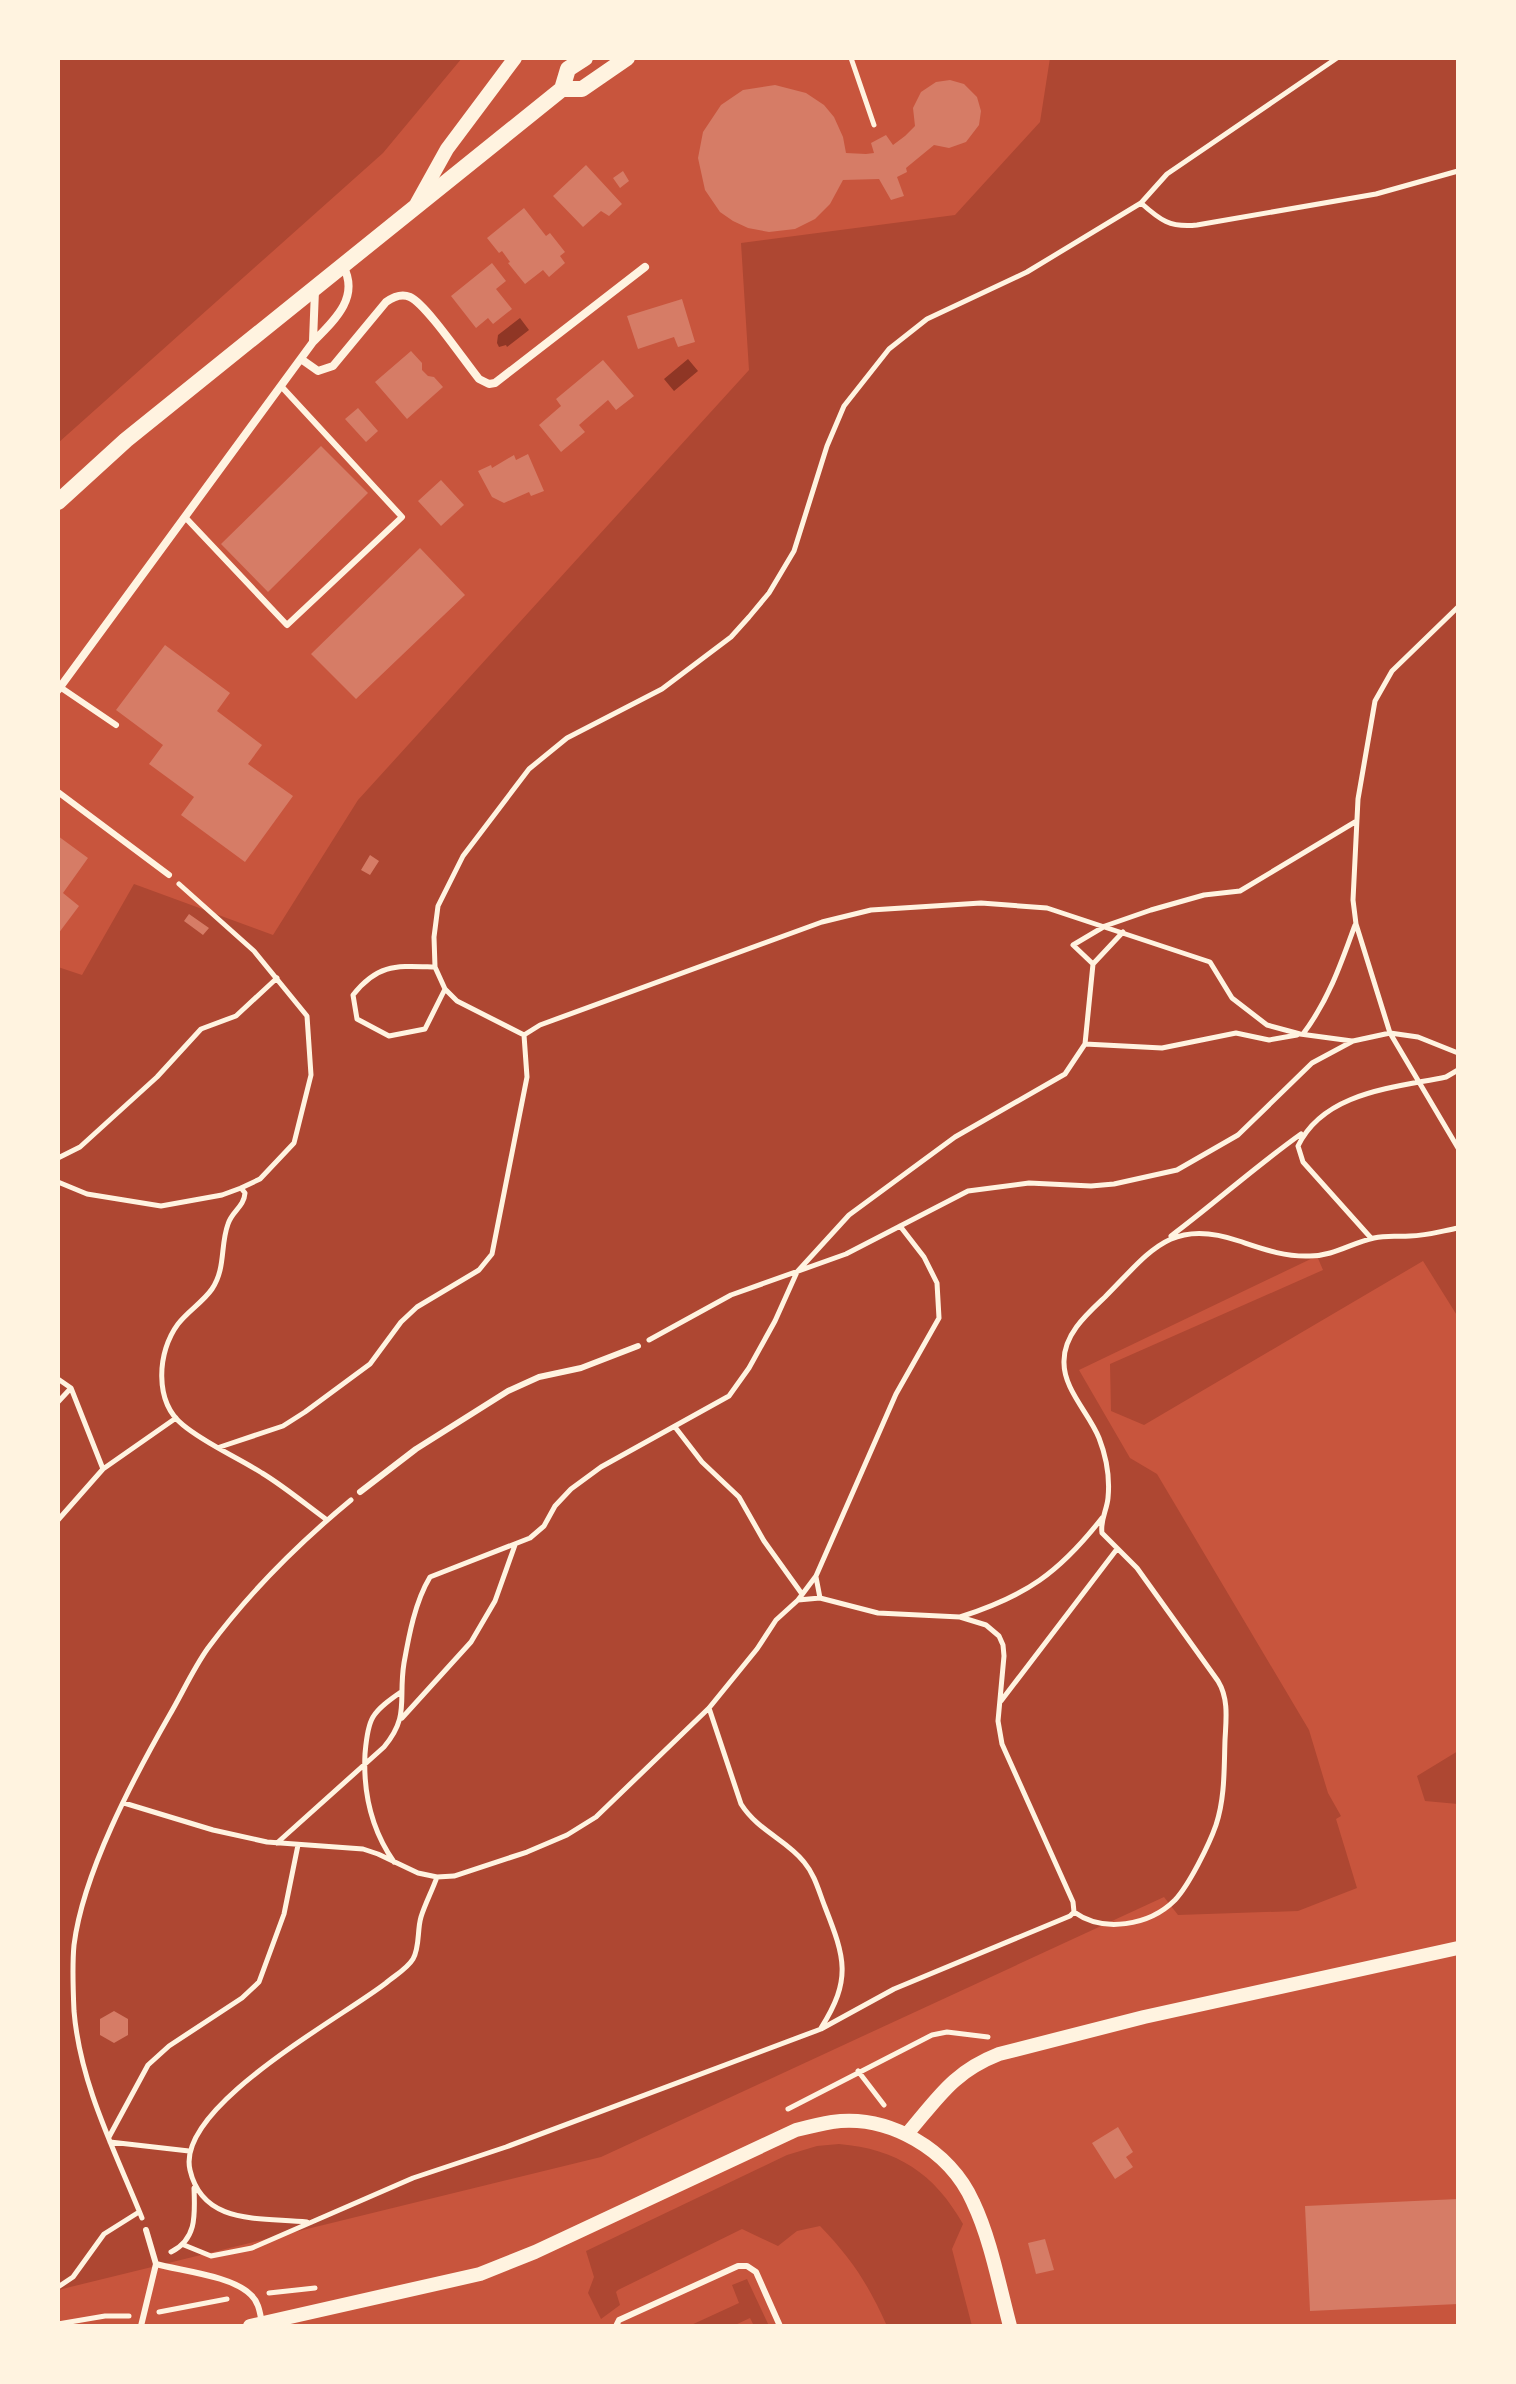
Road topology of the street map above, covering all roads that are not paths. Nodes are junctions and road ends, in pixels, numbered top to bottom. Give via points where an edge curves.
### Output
1 (515, 58) edge
2 (585, 58) edge
3 (627, 58) edge
4 (562, 89) junction
5 (413, 211) junction
6 (343, 266) junction
7 (645, 267) dead end
8 (315, 287) junction
9 (313, 342) junction
10 (301, 359) junction
11 (281, 386) junction
12 (58, 502) edge
13 (185, 517) junction
14 (59, 688) edge
15 (116, 725) dead end
16 (58, 792) edge
17 (169, 875) road end
18 (638, 1346) road end
19 (360, 1492) road end
20 (1458, 1948) edge
21 (907, 2134) junction
22 (146, 2230) road end
23 (156, 2262) junction
24 (256, 2325) edge
25 (141, 2326) edge
26 (616, 2326) edge
27 (780, 2326) edge
28 (1010, 2326) edge

1 - 5 street via 447,149
2 - 4 main road via 568,69
3 - 4 main road via 582,89
4 - 5 main road
5 - 6 main road
6 - 8 main road
6 - 9 street via 349,291 334,320
7 - 10 street via 495,383 479,379 423,309 405,295 386,302 333,366 318,371
8 - 9 street
8 - 12 main road
9 - 10 street
10 - 11 street
11 - 13 street
11 - 13 lane via 402,517 287,625
13 - 14 street
14 - 15 lane
16 - 17 lane
18 - 19 lane via 508,1391
20 - 21 street via 999,2054 958,2075
21 - 24 street via 861,2122 796,2130 480,2274
21 - 28 street via 932,2150 970,2195
22 - 23 lane
23 - 24 lane via 235,2284 251,2294 257,2303
23 - 25 lane
26 - 27 lane via 619,2320 747,2266 756,2272

